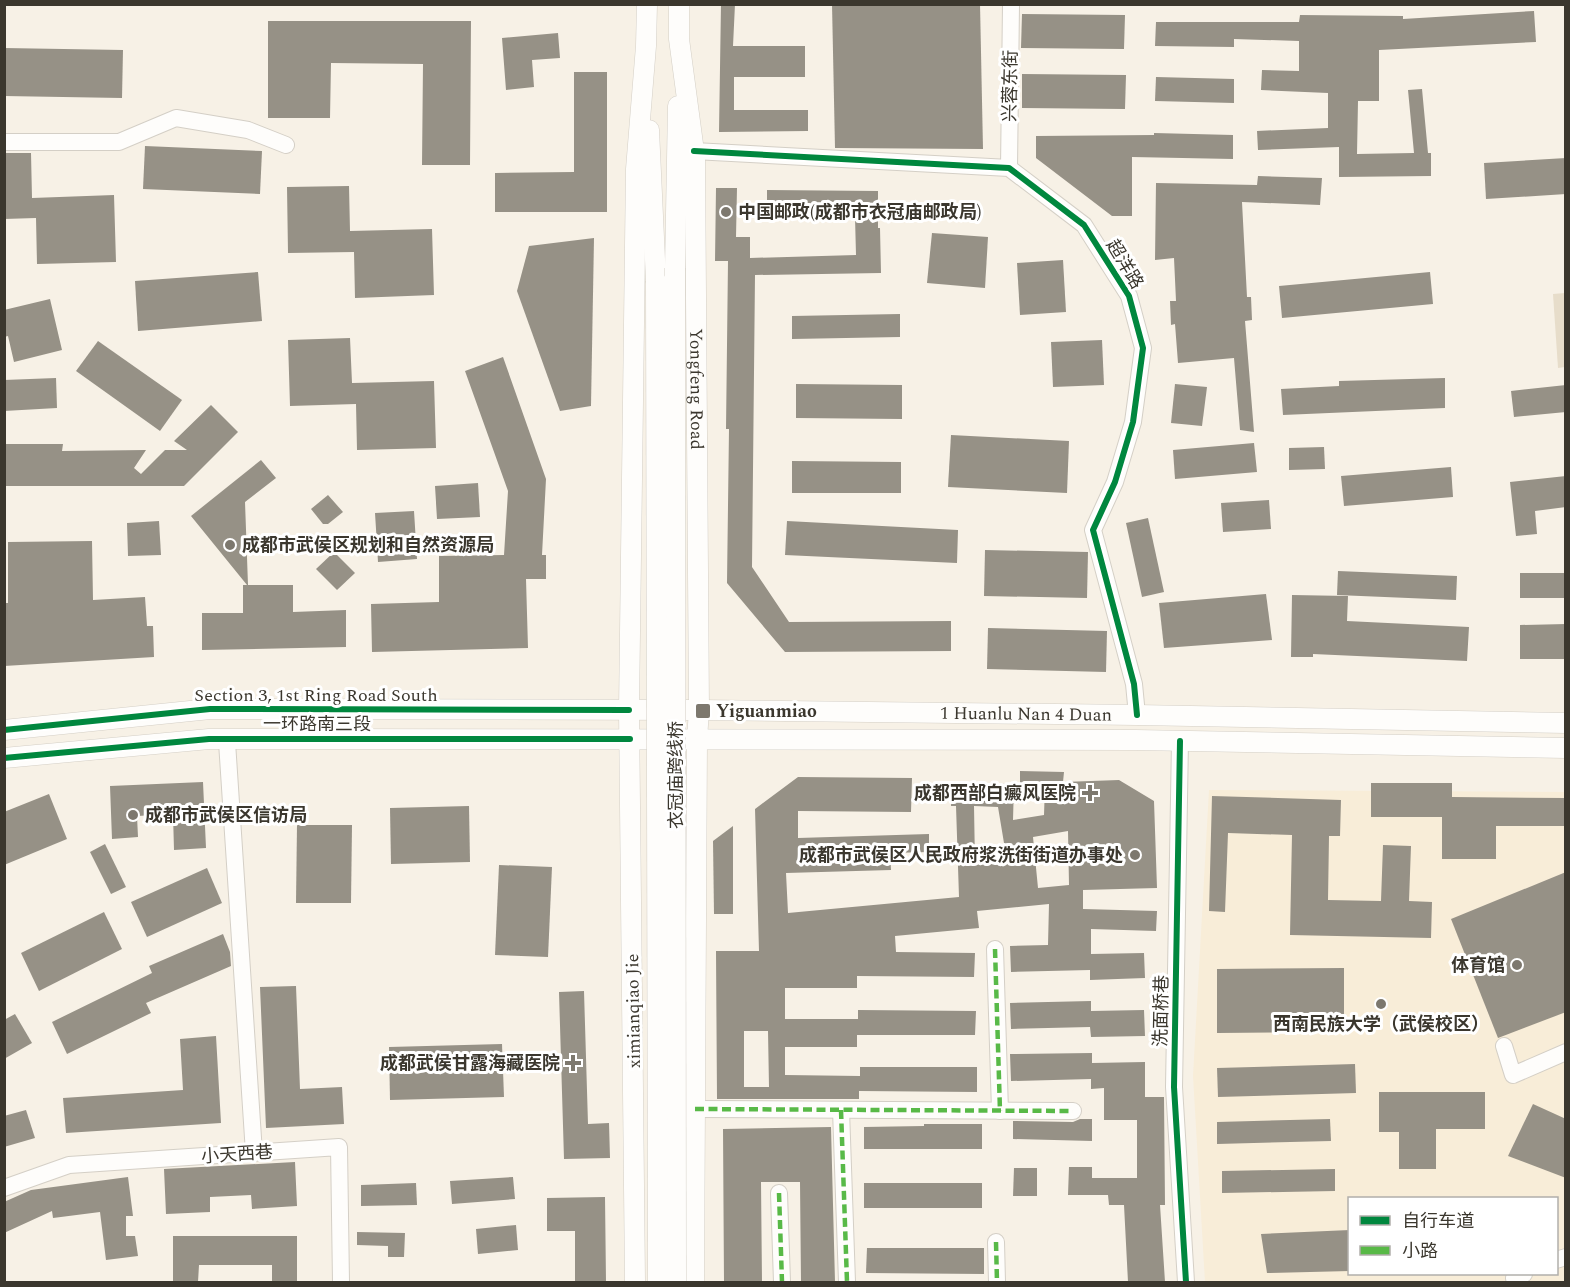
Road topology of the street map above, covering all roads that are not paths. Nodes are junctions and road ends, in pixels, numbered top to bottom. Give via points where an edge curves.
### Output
1 (647, 4) edge
2 (679, 4) edge
3 (1011, 4) edge
4 (679, 39) junction
5 (646, 46) junction
6 (4, 142) edge
7 (286, 146) dead end
8 (694, 152) junction
9 (1009, 168) junction
10 (675, 268) joint
11 (629, 710) junction
12 (699, 710) junction
13 (1137, 715) junction
14 (1566, 723) edge
15 (4, 730) edge
16 (630, 739) junction
17 (697, 739) junction
18 (1180, 741) junction
19 (227, 742) dead end
20 (1566, 747) edge
21 (4, 758) edge
22 (996, 949) dead end
23 (1504, 1046) dead end
24 (1566, 1052) edge
25 (695, 1109) junction
26 (841, 1110) junction
27 (1000, 1111) junction
28 (1074, 1111) dead end
29 (254, 1153) junction
30 (4, 1188) edge
31 (779, 1193) dead end
32 (996, 1242) dead end
33 (341, 1282) edge
34 (635, 1282) edge
35 (658, 1282) edge
36 (676, 1282) edge
37 (694, 1282) edge
38 (782, 1282) edge
39 (847, 1282) edge
40 (997, 1282) edge
41 (1186, 1282) edge

1 - 5 main road
2 - 4 main road, Yongfeng Road
3 - 9 street, 兴蓉东街
4 - 8 main road, Yongfeng Road
4 - 10 main road, Yongfeng Road
5 - 11 main road via 636,169
5 - 35 main road, 衣冠庙跨线桥, bridge via 656,281
6 - 7 street via 119,142 176,118 248,130
8 - 9 street
8 - 12 main road, Yongfeng Road
9 - 13 street, 超洋路 via 1084,225 1129,296 1143,348 1133,422 1115,482 1093,530 1134,684
10 - 36 main road, 衣冠庙跨线桥, bridge
11 - 12 main road, 1 Huanlu Nan 4 Duan
11 - 15 main road, Section 3, 1st Ring Road South via 210,709
11 - 16 main road
12 - 13 main road, 1 Huanlu Nan 4 Duan
12 - 17 main road, Yongfeng Road
13 - 14 main road, 1 Huanlu Nan 4 Duan
16 - 17 main road, 1 Huanlu Nan 4 Duan
16 - 21 main road, 一环路南三段 via 209,739
16 - 34 main road, ximianqiao Jie
17 - 18 main road, 1 Huanlu Nan 4 Duan
17 - 25 main road
18 - 20 main road, 1 Huanlu Nan 4 Duan
18 - 41 street, 洗面桥巷 via 1174,1087
19 - 29 street
22 - 27 street
23 - 24 street via 1513,1076
25 - 26 street
25 - 37 main road
26 - 27 street
26 - 39 street
27 - 28 street
29 - 30 street, 小天西巷 via 69,1165
29 - 33 street, 小天西巷 via 339,1148
31 - 38 street
32 - 40 street

